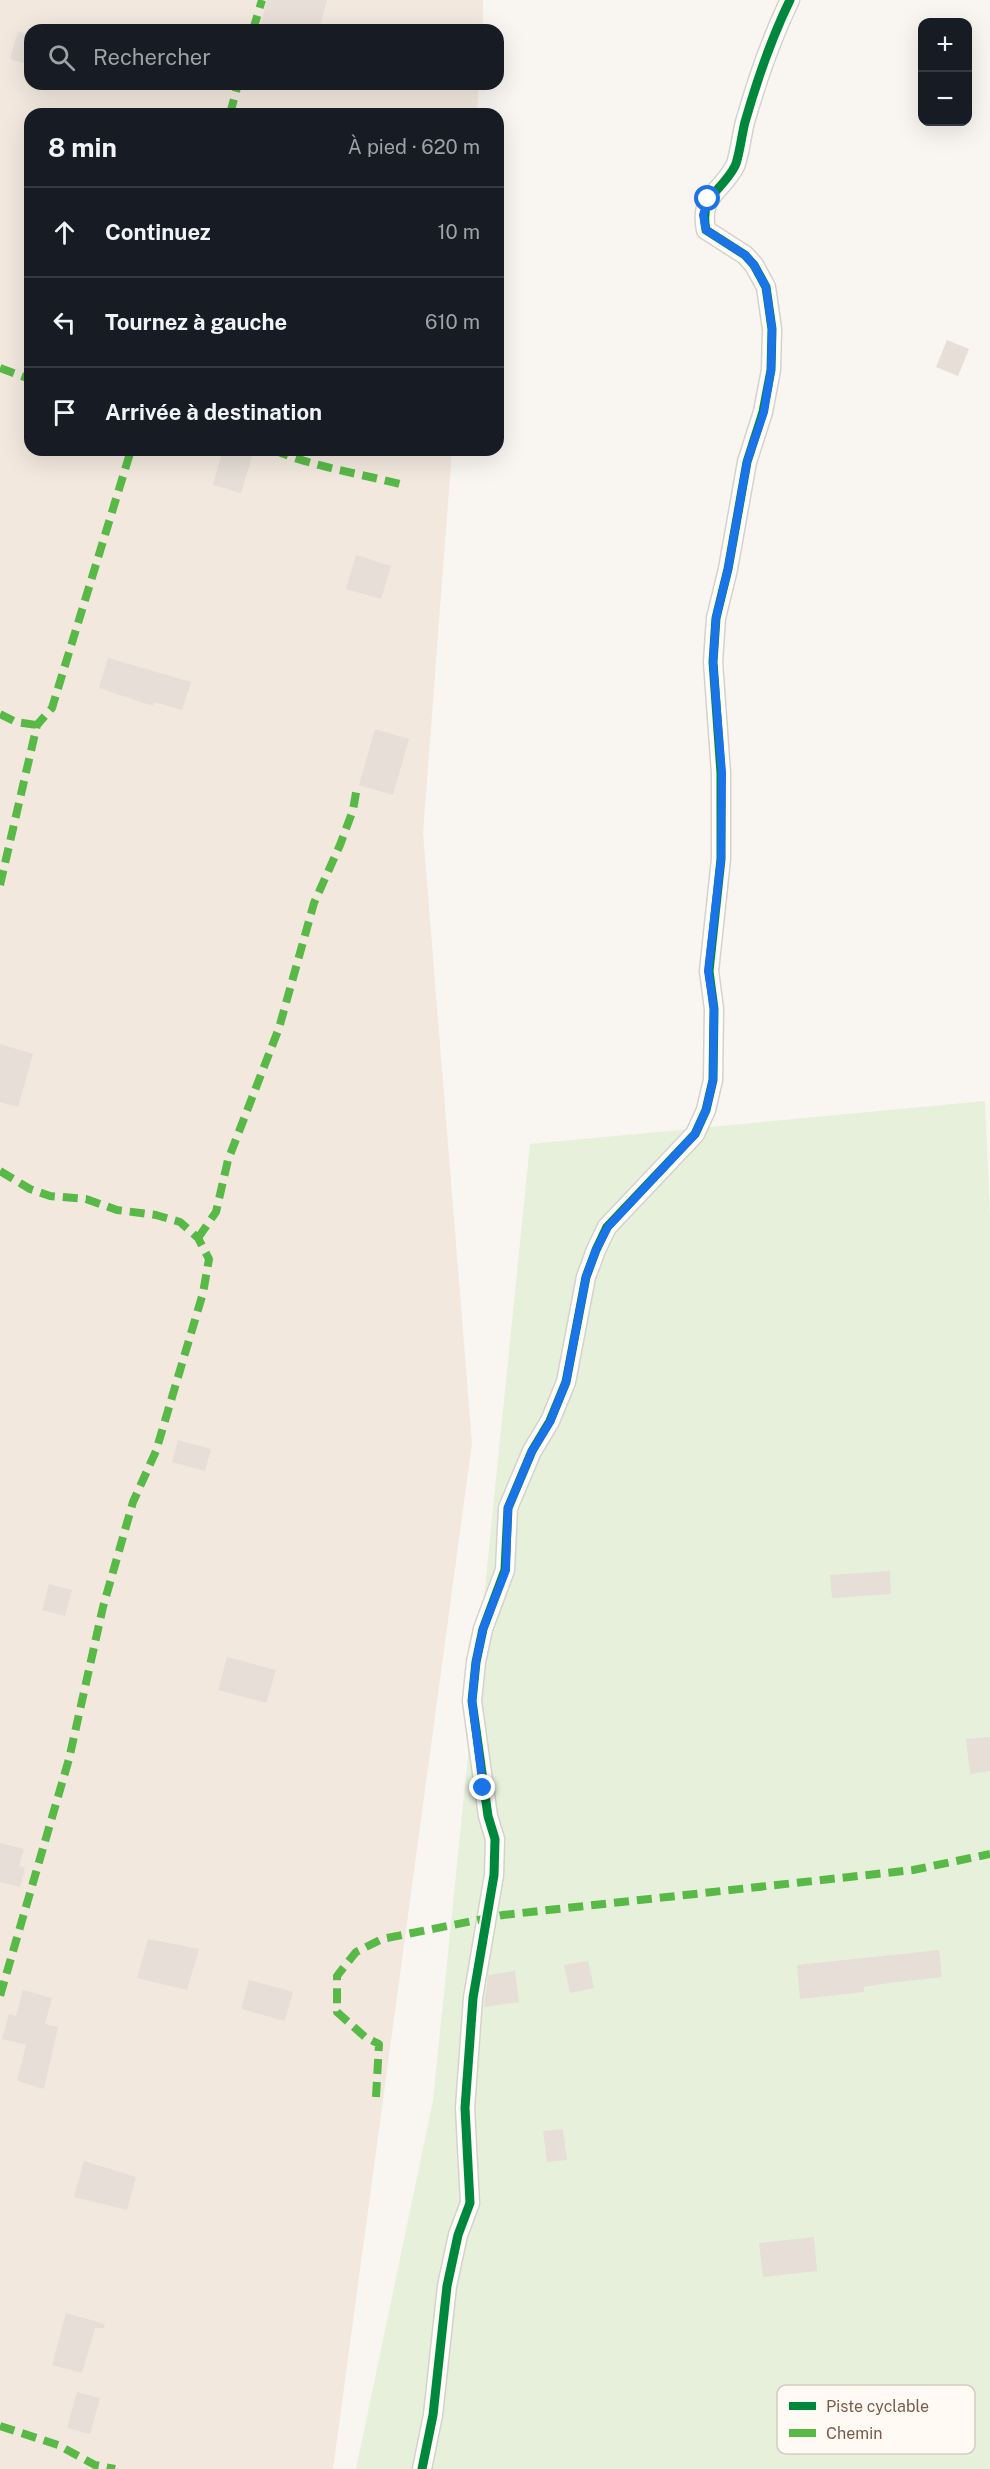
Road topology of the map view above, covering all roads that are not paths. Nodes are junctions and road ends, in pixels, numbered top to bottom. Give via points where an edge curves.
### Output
1 (790, 0) edge
2 (422, 2469) edge

1 - 2 street via 753,93 738,144 737,164 708,199 703,215 706,230 754,265 766,287 772,329 764,412 747,462 716,618 713,662 722,773 721,859 708,971 714,1009 713,1080 695,1134 620,1212 596,1250 586,1277 566,1382 508,1508 506,1570 483,1629 472,1701 488,1816 495,1839 494,1875 473,1998 466,2097 470,2203 458,2235 447,2286 433,2415

